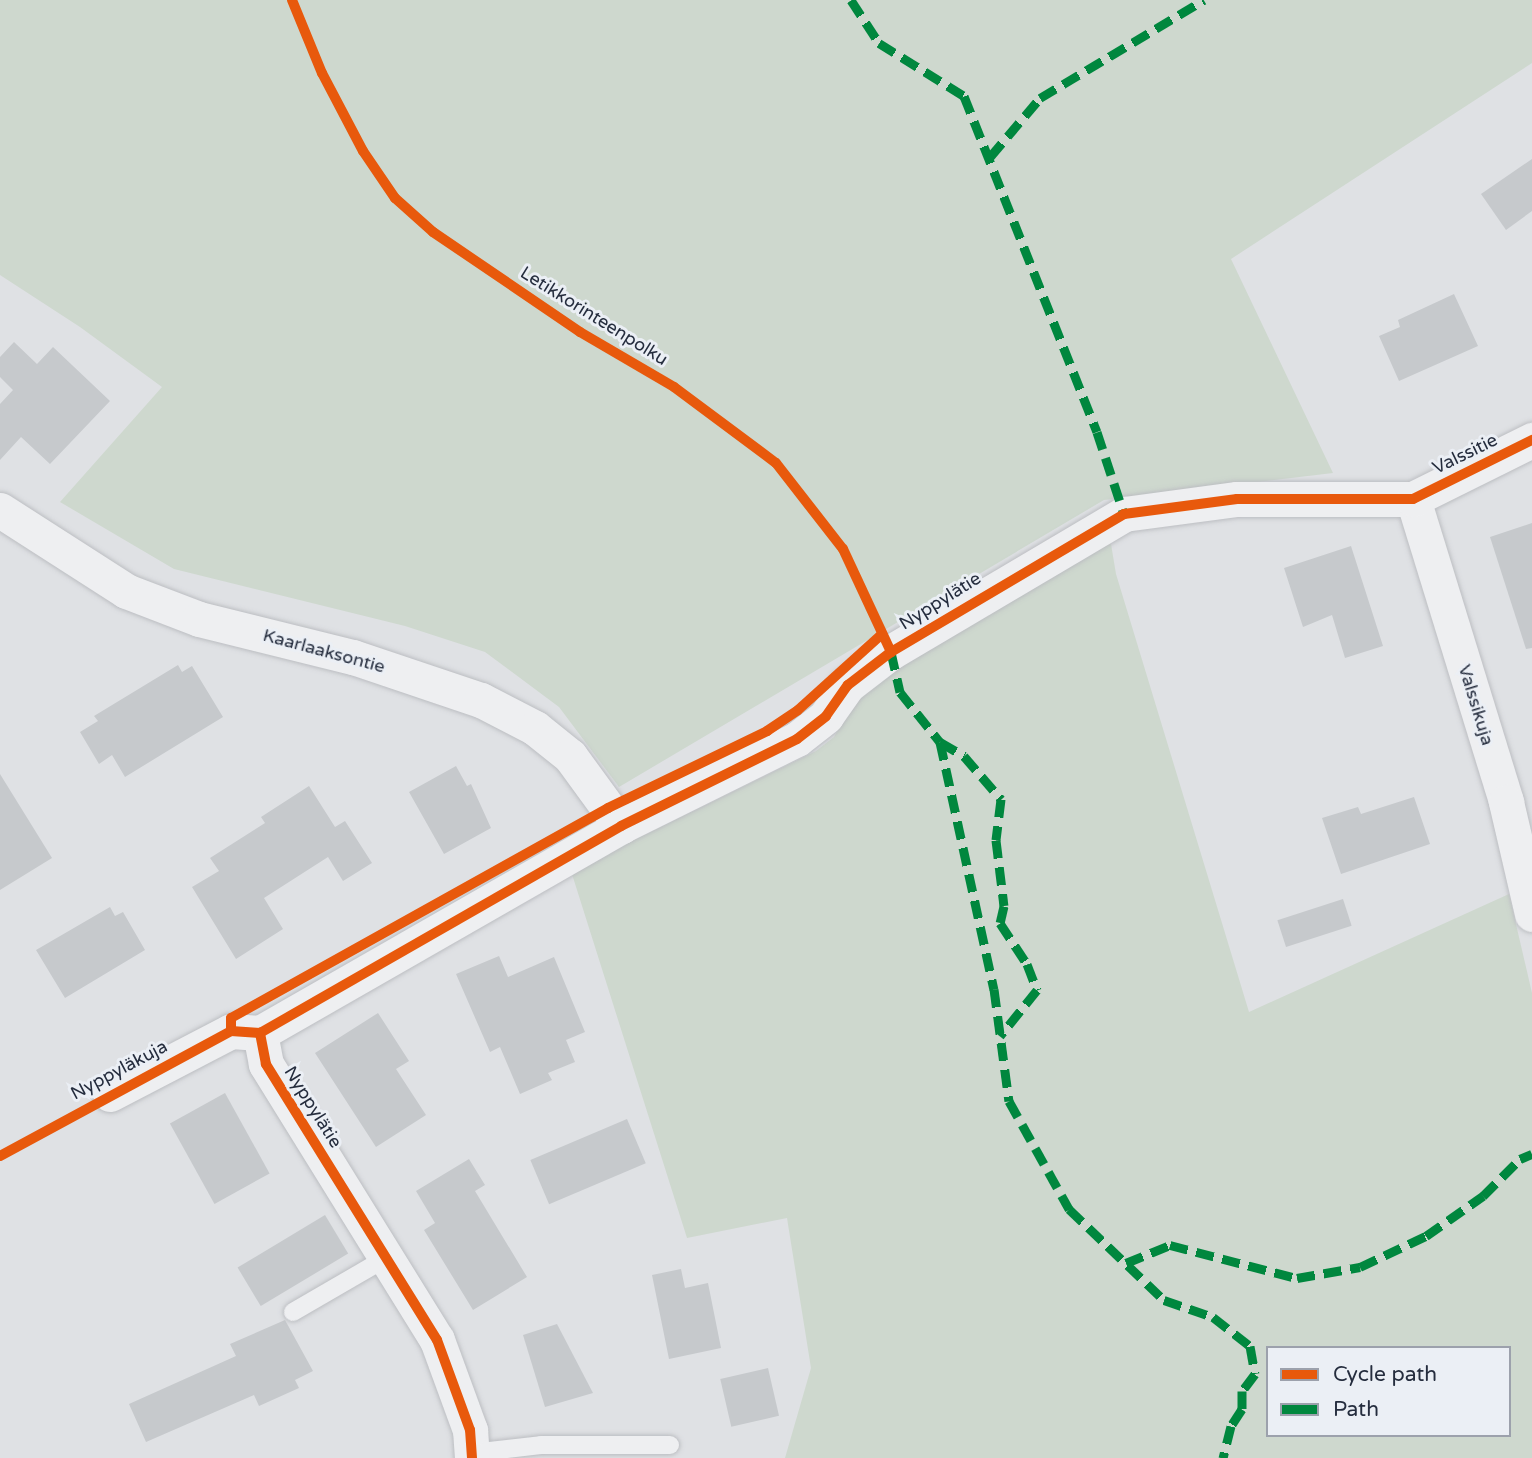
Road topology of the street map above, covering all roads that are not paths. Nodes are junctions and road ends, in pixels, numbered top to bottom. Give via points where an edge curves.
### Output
1 (1532, 440) edge
2 (1413, 499) junction
3 (0, 510) edge
4 (621, 827) junction
5 (1532, 914) edge
6 (260, 1034) junction
7 (110, 1094) dead end
8 (386, 1258) junction
9 (293, 1312) dead end
10 (670, 1445) dead end
11 (472, 1455) edge

1 - 2 street, Valssitie
2 - 4 street, Nyppylätie via 1237,499 1124,514 891,652 848,685 826,716 797,739
2 - 5 street, Valssikuja via 1506,802
3 - 4 street, Kaarlaaksontie via 126,591 199,619 353,657 481,700 535,728 570,756
4 - 6 street, Nyppylätie
6 - 7 street, Nyppyläkuja via 231,1031
6 - 8 street, Nyppylätie via 266,1064
8 - 9 lane
8 - 11 street, Nyppylätie via 437,1340 454,1377
10 - 11 lane via 541,1445

